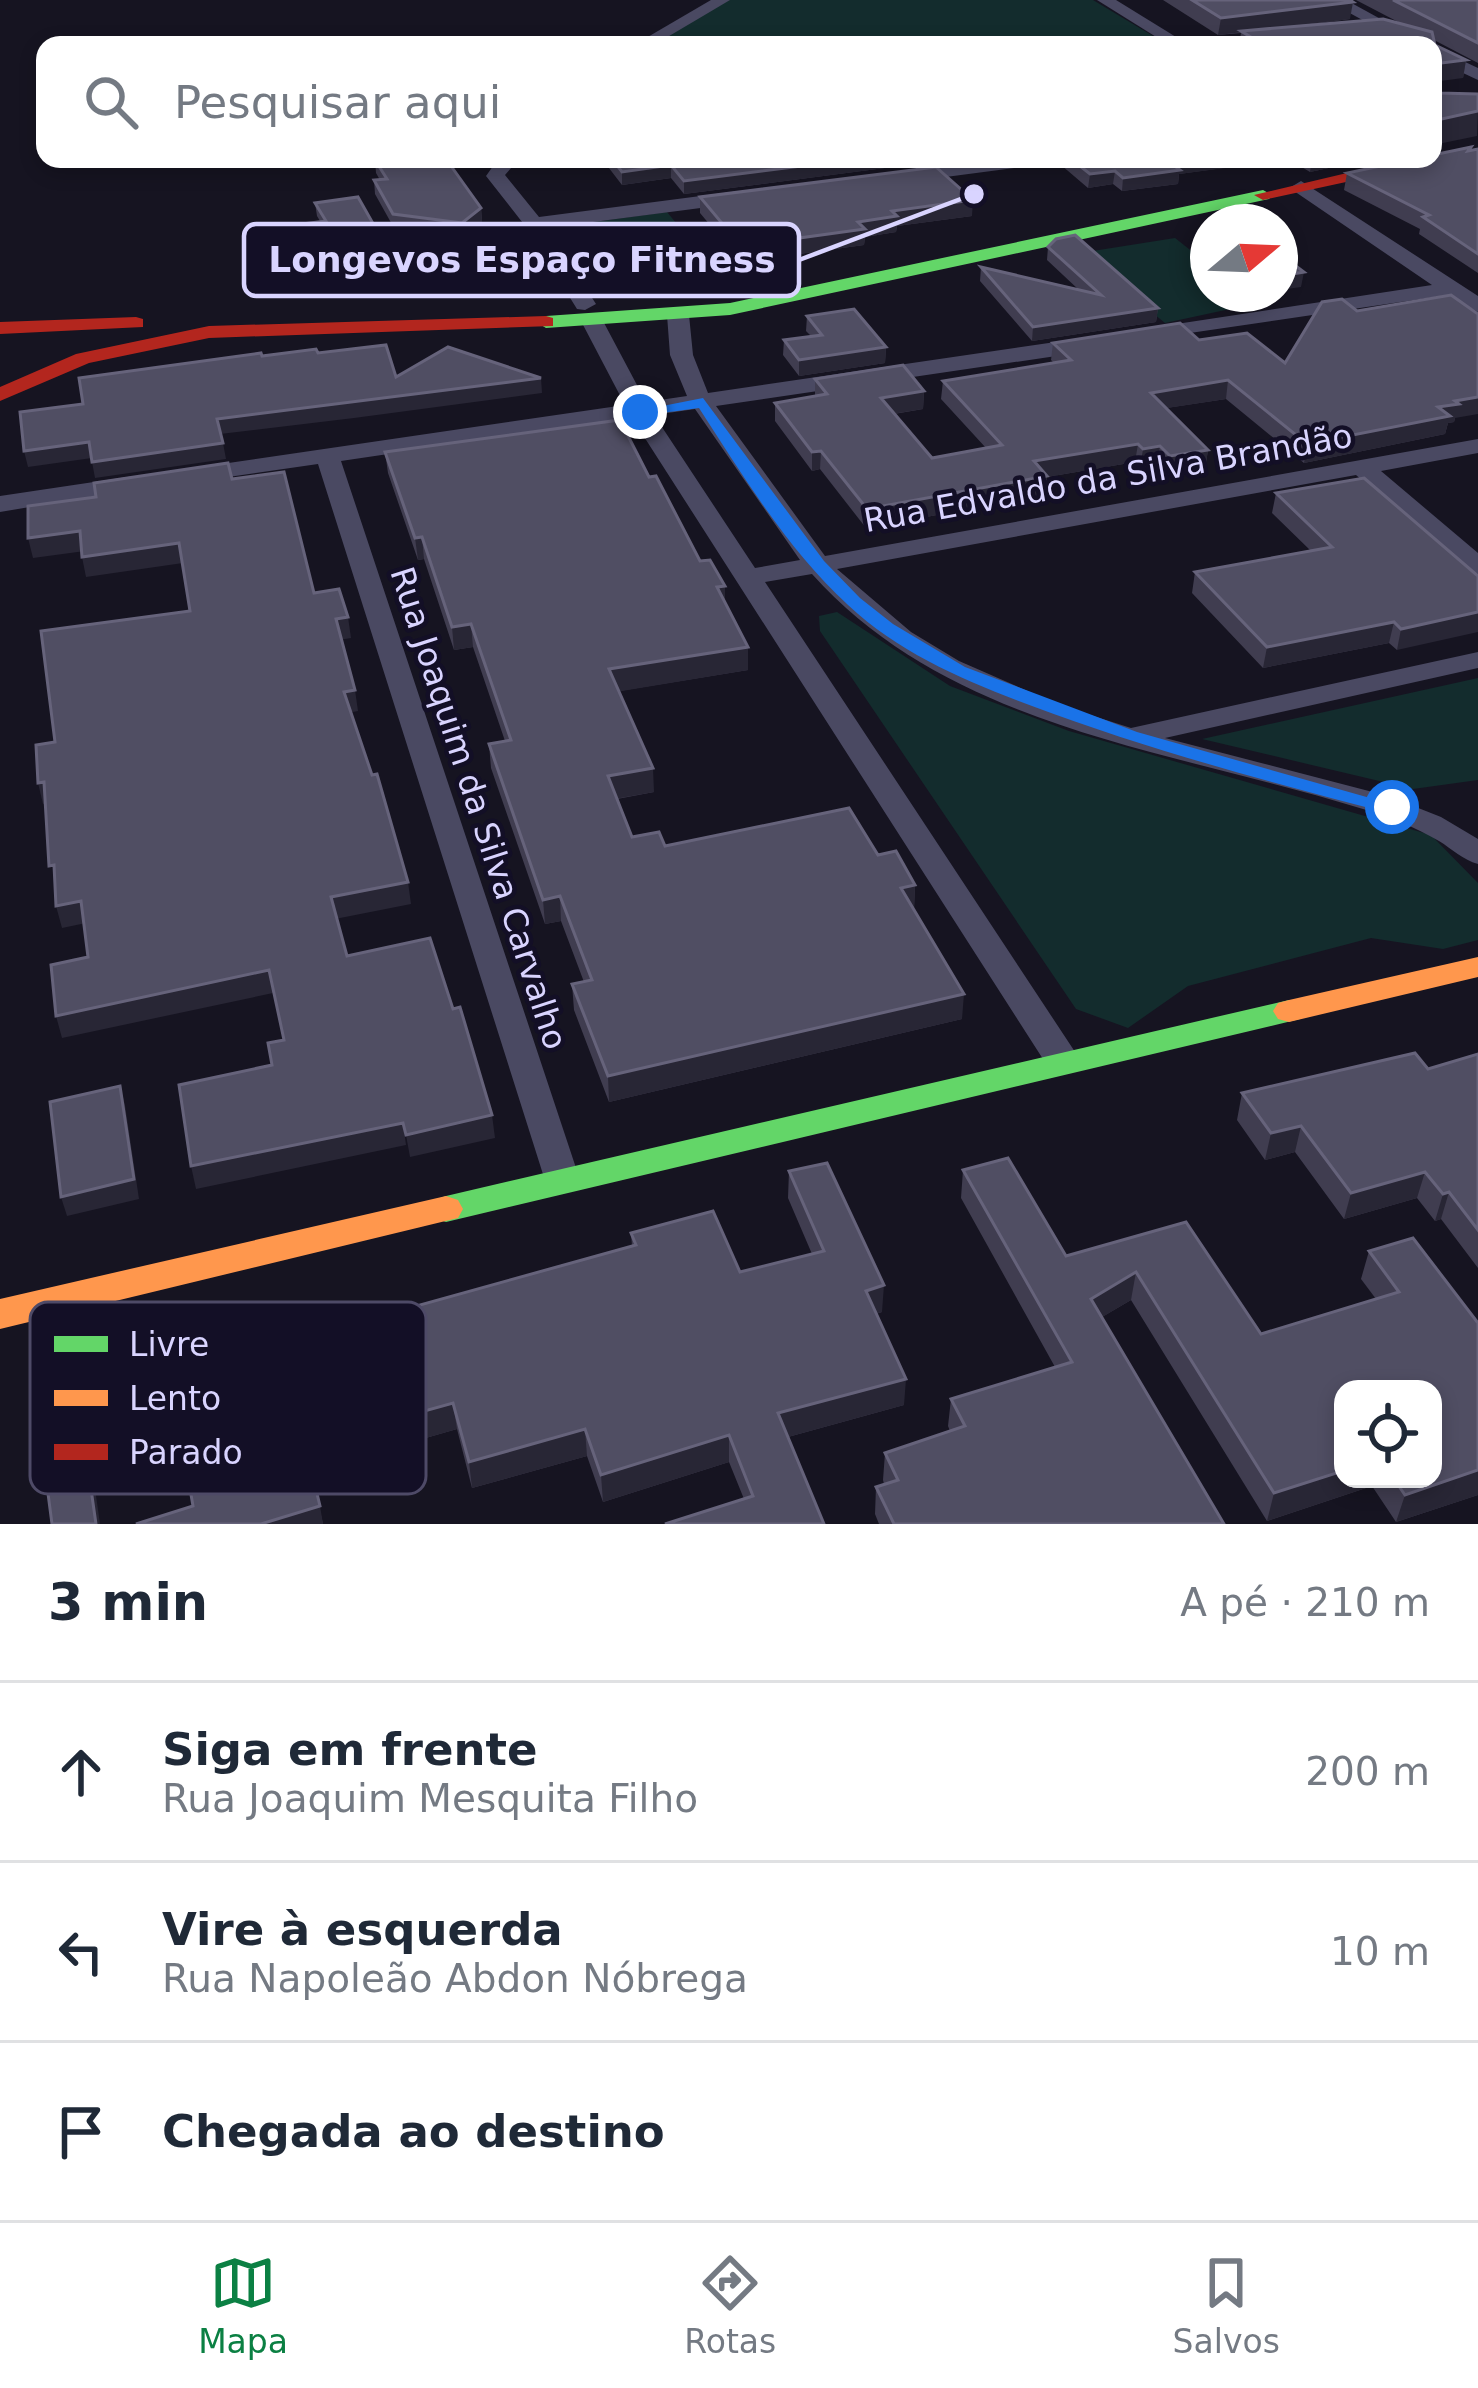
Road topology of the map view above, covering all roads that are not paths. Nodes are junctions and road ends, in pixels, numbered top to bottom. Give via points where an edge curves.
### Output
1 (722, 0) edge
2 (1105, 0) edge
3 (1334, 0) edge
4 (1381, 25) junction
5 (1358, 28) edge
6 (658, 36) edge
7 (1166, 36) edge
8 (1402, 36) edge
9 (1442, 57) edge
10 (1478, 75) edge
11 (499, 168) edge
12 (968, 168) edge
13 (1328, 168) edge
14 (1374, 168) edge
15 (877, 180) edge
16 (1300, 187) junction
17 (762, 194) edge
18 (534, 224) junction
19 (1452, 288) junction
20 (1478, 306) edge
21 (589, 313) junction
22 (678, 315) junction
23 (0, 328) edge
24 (0, 395) edge
25 (703, 403) junction
26 (640, 412) junction
27 (1478, 446) edge
28 (328, 458) junction
29 (1360, 466) junction
30 (0, 504) edge
31 (818, 564) junction
32 (1478, 566) edge
33 (751, 577) junction
34 (1478, 660) edge
35 (1130, 736) junction
36 (1478, 854) edge
37 (1478, 967) edge
38 (1063, 1061) junction
39 (561, 1180) junction
40 (50, 1302) edge
41 (30, 1307) edge
42 (0, 1314) edge

1 - 6 street
2 - 7 street
3 - 4 street
4 - 5 street
4 - 8 street
9 - 10 street
11 - 18 street via 495,176
12 - 15 street
13 - 21 main road via 805,280
14 - 16 main road
16 - 19 street
16 - 22 main road
17 - 18 street
18 - 21 street
19 - 20 street
19 - 25 street
21 - 22 main road
21 - 23 main road via 249,311
21 - 24 main road via 174,337 83,358
21 - 26 street
22 - 25 street via 675,339
25 - 26 street
25 - 31 street
26 - 28 street
26 - 33 street
27 - 29 street, Rua Edvaldo da Silva Brandão
28 - 30 street
28 - 39 street, Rua Joaquim da Silva Carvalho
29 - 31 street, Rua Edvaldo da Silva Brandão
29 - 32 street
31 - 33 street, Rua Edvaldo da Silva Brandão
31 - 35 street via 922,652 1022,699
33 - 38 street
34 - 35 street
35 - 36 street via 1392,807 1454,834
37 - 38 main road
38 - 39 main road
39 - 40 main road
41 - 42 main road

